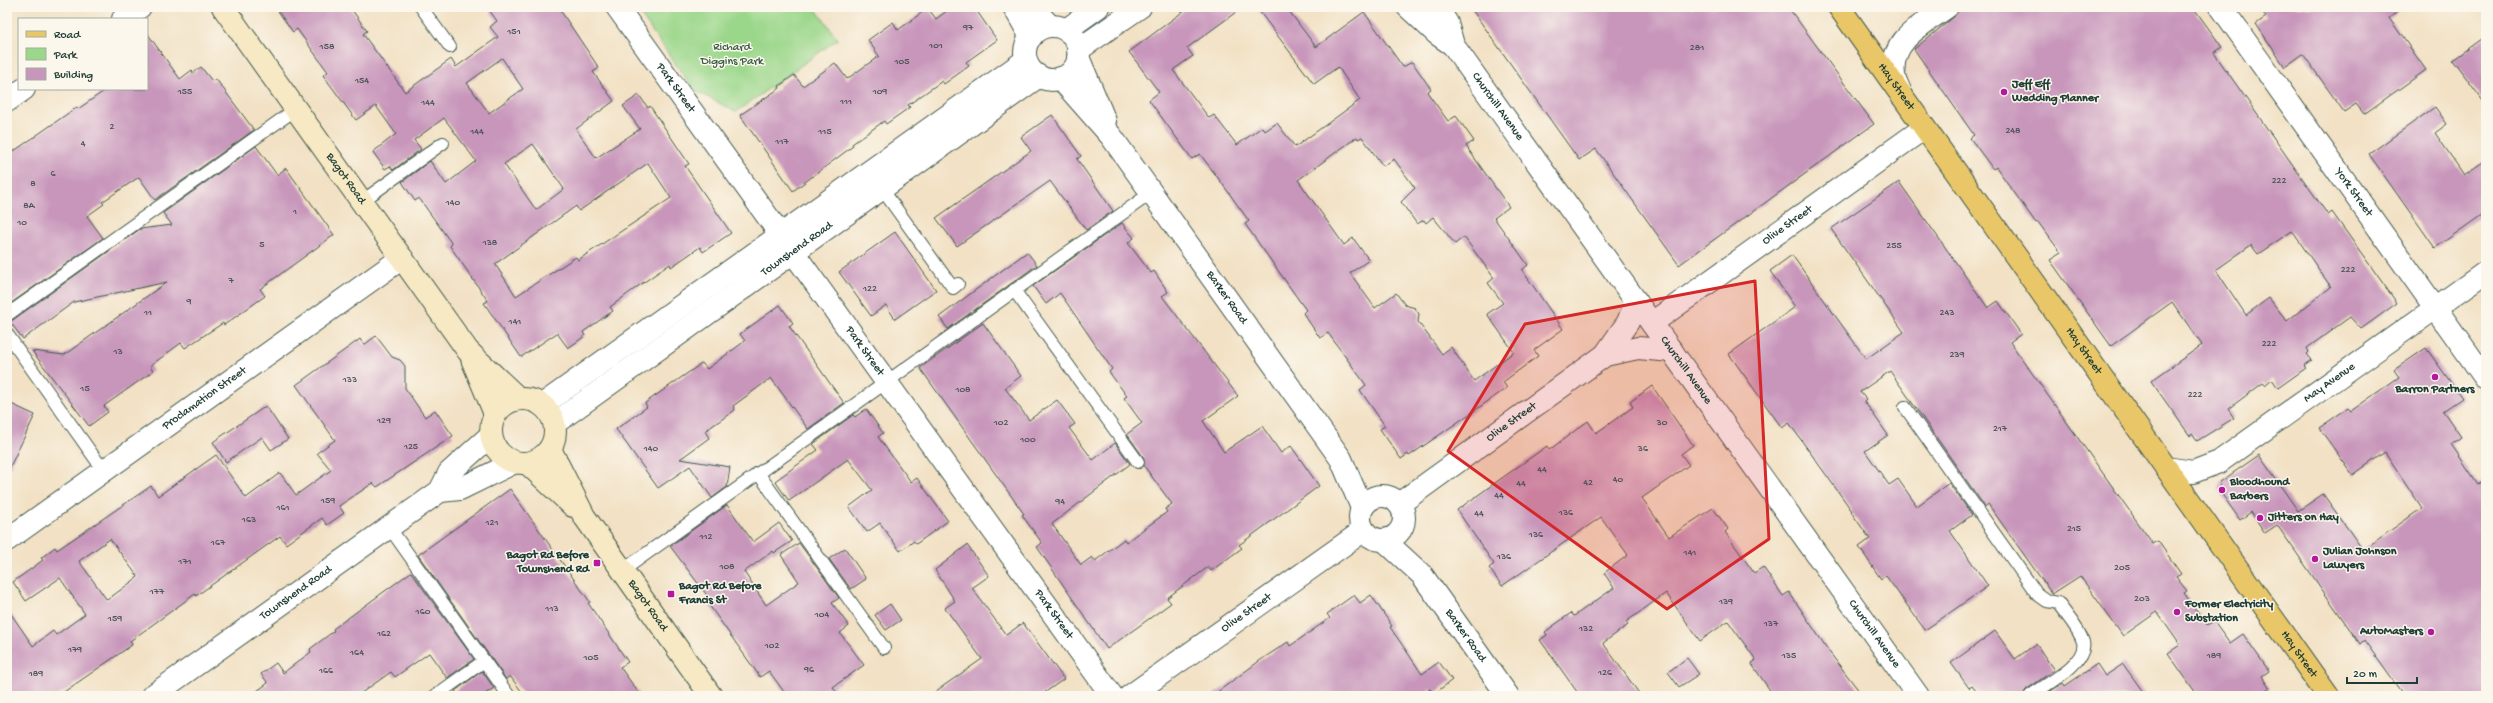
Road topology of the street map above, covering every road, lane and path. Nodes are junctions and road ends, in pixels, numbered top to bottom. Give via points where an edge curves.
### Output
1 (140, 7) edge
2 (223, 7) edge
3 (421, 7) edge
4 (617, 7) edge
5 (1014, 7) edge
6 (1032, 7) edge
7 (1098, 7) edge
8 (1140, 7) edge
9 (1408, 7) edge
10 (1437, 7) edge
11 (1839, 7) edge
12 (1947, 7) edge
13 (2221, 7) edge
14 (124, 18) edge
15 (1058, 28) junction
16 (1030, 36) junction
17 (1453, 45) junction
18 (450, 47) dead end
19 (1078, 53) junction
20 (1042, 72) junction
21 (23, 90) edge
22 (1902, 97) junction
23 (7, 101) edge
24 (296, 109) junction
25 (1924, 128) junction
26 (1111, 136) junction
27 (443, 143) dead end
28 (882, 189) junction
29 (1151, 193) junction
30 (361, 202) junction
31 (788, 244) junction
32 (402, 258) junction
33 (2486, 272) edge
34 (958, 284) dead end
35 (1014, 290) junction
36 (1636, 301) junction
37 (2434, 308) junction
38 (7, 315) edge
39 (1652, 323) junction
40 (7, 334) edge
41 (468, 351) junction
42 (1672, 351) junction
43 (1605, 355) junction
44 (2486, 379) edge
45 (887, 382) junction
46 (519, 398) junction
47 (542, 405) junction
48 (1905, 407) dead end
49 (495, 414) junction
50 (555, 423) junction
51 (491, 435) junction
52 (550, 449) junction
53 (1341, 459) junction
54 (521, 462) junction
55 (1138, 462) dead end
56 (2166, 468) junction
57 (104, 471) junction
58 (758, 473) junction
59 (440, 491) junction
60 (1362, 508) junction
61 (1395, 508) junction
62 (584, 516) junction
63 (389, 527) junction
64 (1363, 531) junction
65 (7, 540) edge
66 (1385, 541) junction
67 (622, 571) junction
68 (1422, 575) junction
69 (884, 648) dead end
70 (484, 660) junction
71 (152, 696) edge
72 (435, 696) edge
73 (509, 696) edge
74 (711, 696) edge
75 (1112, 696) edge
76 (1130, 696) edge
77 (1508, 696) edge
78 (1918, 696) edge
79 (2030, 696) edge
80 (2328, 696) edge

1 - 14 street
2 - 24 main road, Bagot Road
3 - 18 lane
4 - 31 street, Park Street
5 - 16 street
6 - 15 street
7 - 15 street
8 - 19 street
9 - 17 street, Churchill Avenue
10 - 17 street, Churchill Avenue via 1447,23
11 - 22 main road, Hay Street
12 - 22 street via 1907,36 1901,44 1894,75
13 - 37 street, York Street
15 - 16 street via 1043,28
15 - 19 street via 1073,36
16 - 20 street via 1025,52
17 - 36 street, Churchill Avenue
19 - 20 street via 1072,70
19 - 26 street, Barker Road
20 - 26 street, Barker Road
20 - 28 street, Townshend Road
20 - 31 street, Townshend Road
21 - 23 street
22 - 25 main road, Hay Street
24 - 30 main road, Bagot Road
24 - 38 lane
25 - 39 street, Olive Street
25 - 56 main road, Hay Street
26 - 29 street, Barker Road
27 - 30 lane
28 - 31 street, Townshend Road
28 - 34 lane via 953,288
29 - 35 lane
29 - 53 street, Barker Road
30 - 32 main road, Bagot Road
31 - 45 street, Park Street
31 - 47 street, Townshend Road
31 - 50 street, Townshend Road
32 - 41 main road, Bagot Road
32 - 57 street, Proclamation Street
33 - 37 street, May Avenue
35 - 45 lane
35 - 55 lane
36 - 39 street, Churchill Avenue
36 - 43 street, Olive Street via 1628,322
37 - 44 street, York Street
37 - 56 street, May Avenue via 2219,462 2193,472
39 - 42 street, Churchill Avenue
40 - 57 lane
41 - 46 main road, Bagot Road
41 - 49 main road, Bagot Road
42 - 43 street, Olive Street via 1638,348
42 - 78 street, Churchill Avenue
43 - 61 street, Olive Street
45 - 58 lane
45 - 75 street, Park Street
46 - 47 main road via 535,400
46 - 49 main road via 510,401
47 - 50 main road via 548,409
48 - 79 lane via 2037,594 2047,601 2058,603 2082,640 2084,650 2078,661
49 - 51 main road
50 - 52 main road via 555,437
51 - 54 main road via 499,451
51 - 59 street, Townshend Road via 449,473
52 - 54 main road via 536,460
52 - 62 main road, Bagot Road
53 - 60 street, Barker Road
53 - 61 street, Barker Road
54 - 59 street, Townshend Road via 460,489
54 - 62 main road, Bagot Road
56 - 80 main road, Hay Street
57 - 65 street, Proclamation Street
58 - 67 lane
58 - 69 lane
59 - 63 street, Townshend Road
60 - 61 street via 1371,499
60 - 64 street via 1360,520
61 - 66 street via 1396,535
61 - 68 street, Barker Road
62 - 67 main road, Bagot Road
63 - 70 lane
63 - 71 street, Townshend Road
64 - 66 street via 1373,539
64 - 76 street, Olive Street
66 - 68 street, Barker Road
67 - 74 main road, Bagot Road
68 - 77 street, Barker Road
70 - 72 lane
70 - 73 lane

